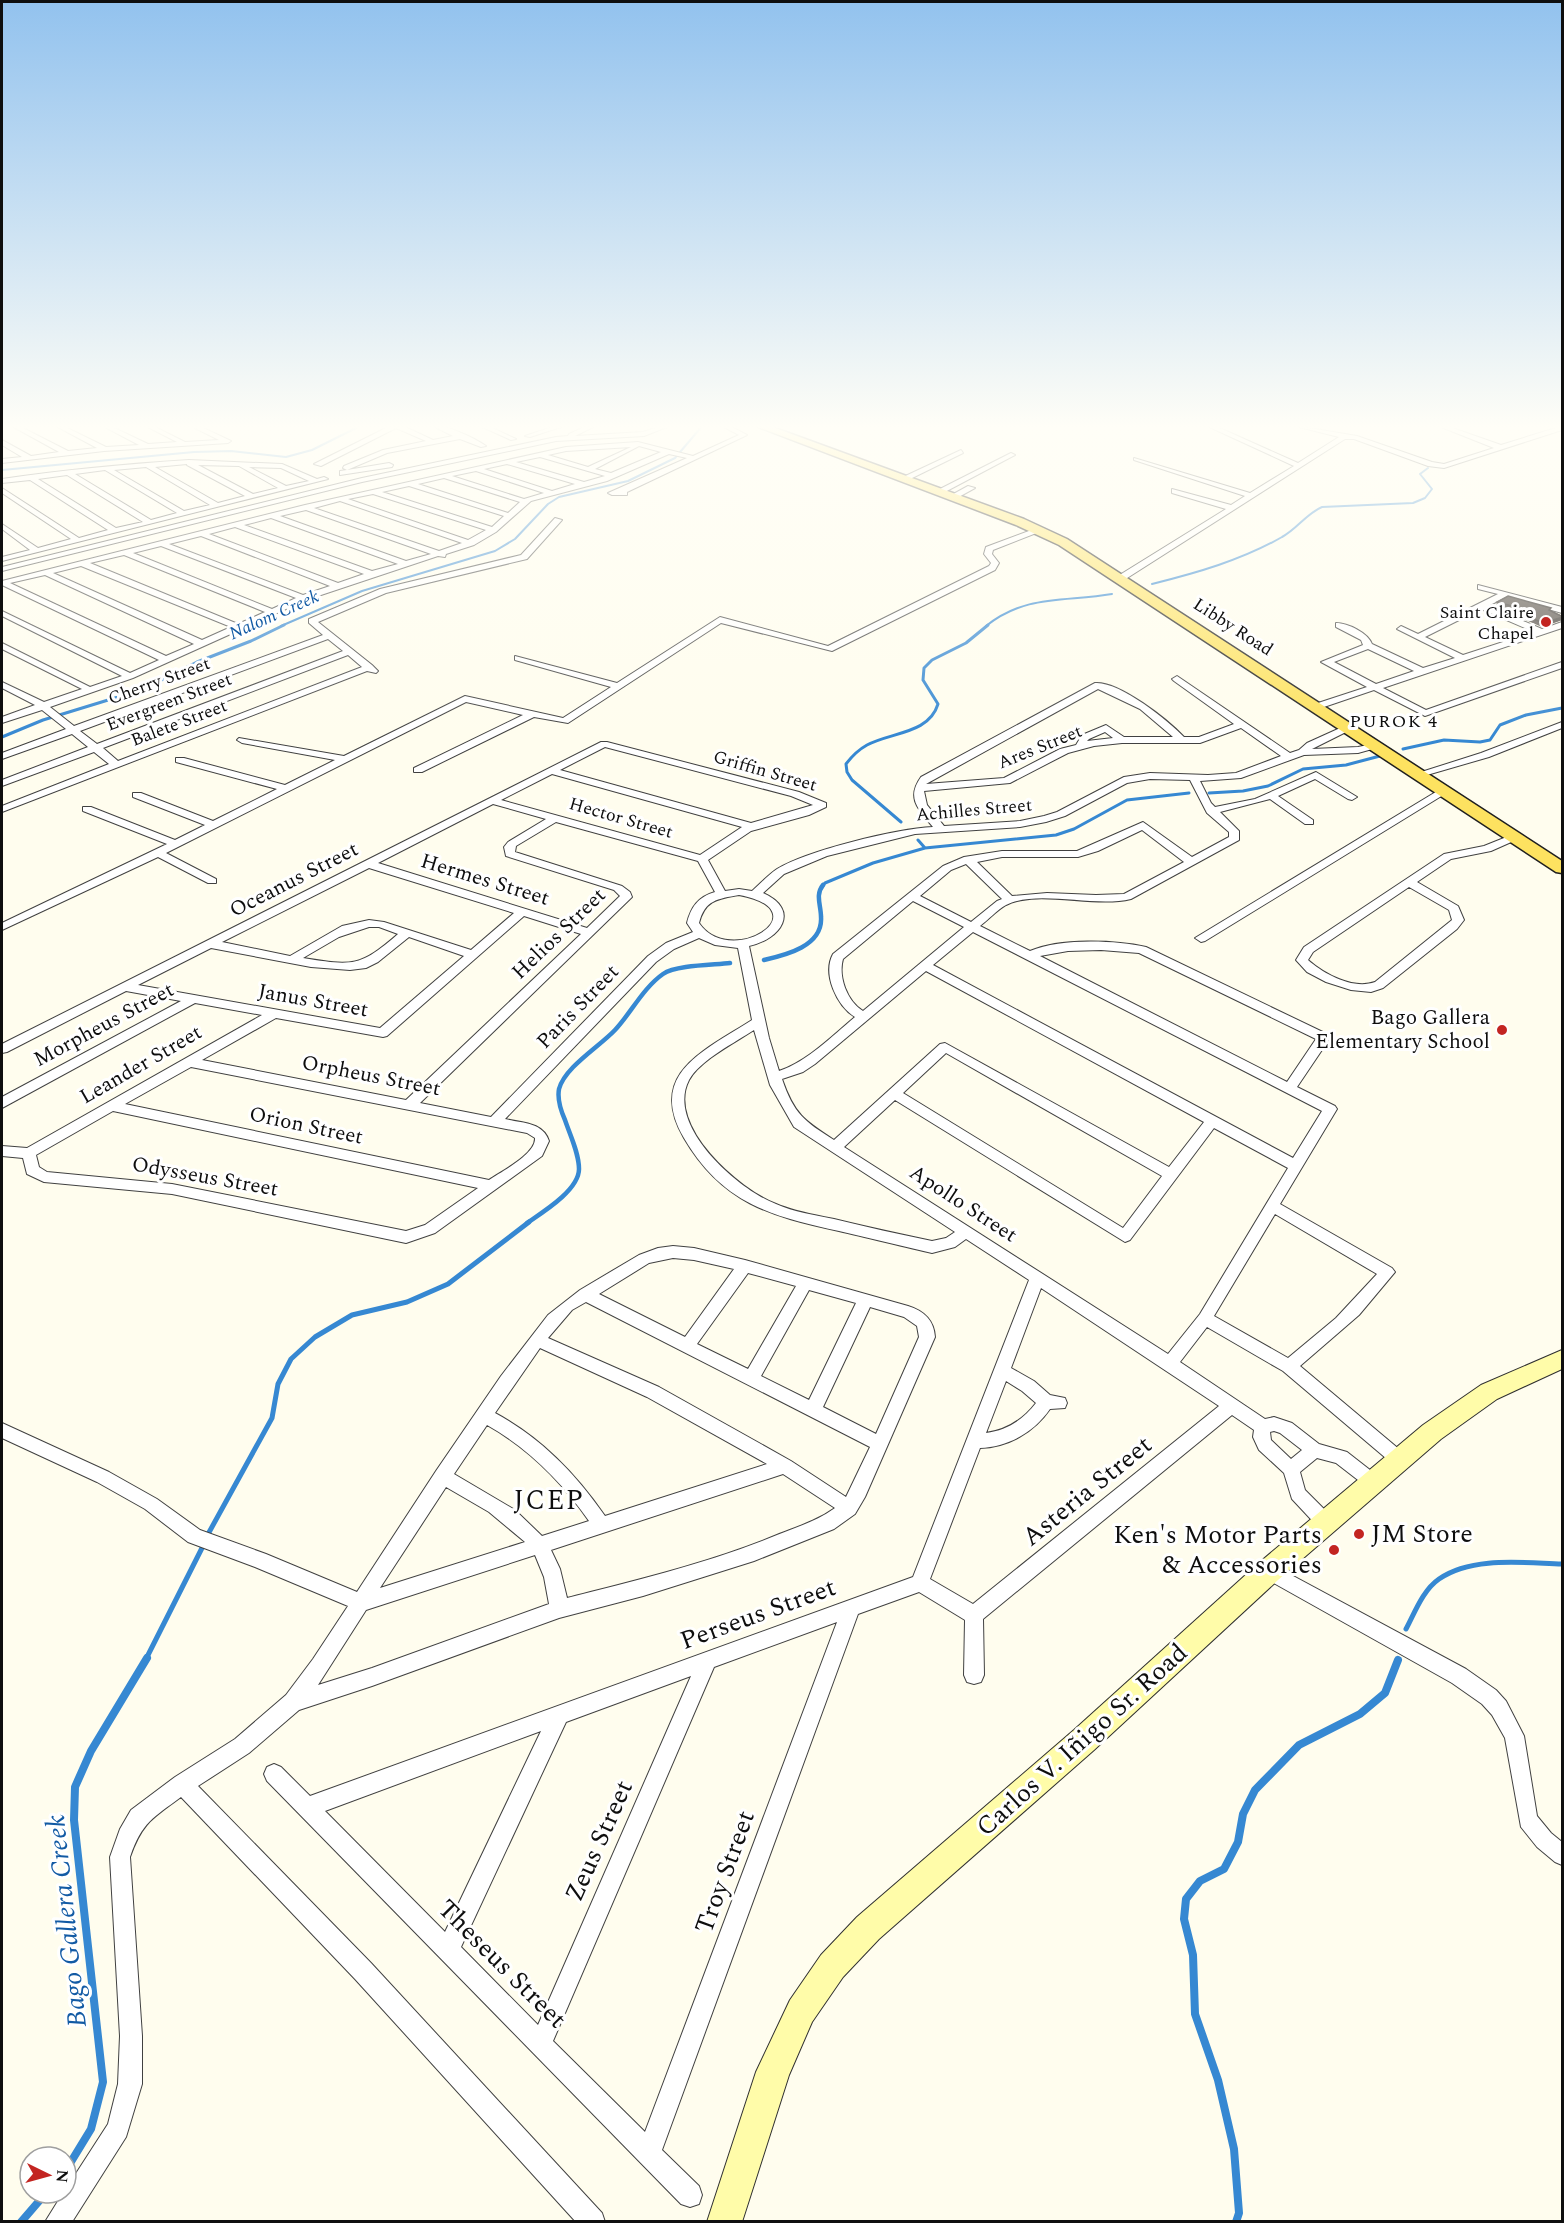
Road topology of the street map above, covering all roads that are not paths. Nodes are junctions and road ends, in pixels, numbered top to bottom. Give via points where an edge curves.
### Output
1 (6, 529) edge
2 (60, 529) edge
3 (111, 529) edge
4 (123, 529) edge
5 (169, 529) edge
6 (219, 529) edge
7 (246, 529) edge
8 (308, 529) edge
9 (367, 529) edge
10 (429, 529) edge
11 (489, 529) edge
12 (551, 529) edge
13 (1037, 529) edge
14 (1199, 529) edge
15 (493, 530) joint
16 (1040, 530) junction
17 (114, 531) junction
18 (200, 533) junction
19 (77, 540) junction
20 (160, 543) junction
21 (471, 543) junction
22 (36, 550) junction
23 (124, 552) junction
24 (442, 555) junction
25 (2, 559) edge
26 (82, 563) junction
27 (407, 564) junction
28 (2, 570) edge
29 (45, 572) junction
30 (372, 574) junction
31 (1121, 578) junction
32 (2, 583) edge
33 (338, 585) junction
34 (1481, 586) dead end
35 (1505, 594) junction
36 (303, 598) junction
37 (1481, 606) junction
38 (1563, 610) edge
39 (272, 612) junction
40 (2, 613) edge
41 (1339, 625) dead end
42 (1563, 625) edge
43 (237, 627) junction
44 (1401, 629) dead end
45 (1542, 632) junction
46 (328, 636) junction
47 (1418, 637) junction
48 (200, 643) junction
49 (2, 645) edge
50 (1368, 646) junction
51 (349, 652) junction
52 (518, 658) dead end
53 (1463, 658) junction
54 (165, 659) junction
55 (1563, 665) edge
56 (1423, 672) junction
57 (130, 676) junction
58 (1177, 679) dead end
59 (2, 685) edge
60 (619, 686) junction
61 (1375, 687) junction
62 (88, 689) junction
63 (42, 705) junction
64 (1318, 706) junction
65 (532, 714) junction
66 (2, 720) edge
67 (1242, 724) junction
68 (1563, 725) edge
69 (1349, 727) junction
70 (74, 729) junction
71 (242, 740) dead end
72 (1180, 740) junction
73 (1326, 740) junction
74 (604, 744) joint
75 (1378, 746) junction
76 (96, 747) junction
77 (1340, 750) junction
78 (1303, 752) junction
79 (2, 756) edge
80 (1290, 758) junction
81 (345, 759) junction
82 (180, 760) dead end
83 (117, 765) junction
84 (418, 770) dead end
85 (551, 771) junction
86 (1420, 774) junction
87 (1194, 778) junction
88 (2, 783) edge
89 (919, 788) junction
90 (287, 789) junction
91 (1444, 790) junction
92 (137, 795) dead end
93 (1272, 796) junction
94 (1352, 797) dead end
95 (493, 801) junction
96 (2, 809) edge
97 (87, 809) dead end
98 (1211, 811) junction
99 (555, 818) junction
100 (1309, 822) dead end
101 (214, 825) junction
102 (752, 827) junction
103 (940, 828) junction
104 (1514, 837) junction
105 (175, 844) junction
106 (158, 853) junction
107 (702, 859) junction
108 (968, 859) junction
109 (1192, 863) junction
110 (369, 864) junction
111 (1563, 868) edge
112 (212, 881) dead end
113 (1409, 882) junction
114 (721, 893) junction
115 (756, 894) junction
116 (912, 896) junction
117 (1009, 899) junction
118 (522, 912) junction
119 (972, 926) junction
120 (2, 927) edge
121 (407, 933) junction
122 (590, 933) junction
123 (700, 933) junction
124 (1201, 938) dead end
125 (211, 944) junction
126 (743, 944) junction
127 (473, 955) junction
128 (1030, 956) junction
129 (294, 959) junction
130 (925, 966) junction
131 (125, 987) junction
132 (194, 999) junction
133 (274, 1014) junction
134 (864, 1017) junction
135 (759, 1021) junction
136 (2, 1049) edge
137 (188, 1062) junction
138 (775, 1077) junction
139 (1289, 1089) junction
140 (894, 1094) junction
141 (2, 1103) edge
142 (409, 1105) junction
143 (111, 1106) junction
144 (1212, 1121) junction
145 (494, 1122) junction
146 (834, 1148) junction
147 (2, 1150) edge
148 (29, 1153) junction
149 (1296, 1166) junction
150 (1171, 1175) junction
151 (492, 1186) junction
152 (1272, 1206) junction
153 (965, 1232) junction
154 (745, 1266) junction
155 (1037, 1278) junction
156 (805, 1284) junction
157 (585, 1294) junction
158 (865, 1302) junction
159 (1205, 1318) junction
160 (538, 1340) junction
161 (687, 1346) junction
162 (1563, 1359) edge
163 (1170, 1363) junction
164 (1289, 1366) junction
165 (1001, 1370) junction
166 (751, 1378) junction
167 (1232, 1406) junction
168 (813, 1410) junction
169 (484, 1415) junction
170 (1263, 1427) junction
171 (2, 1430) edge
172 (974, 1441) junction
173 (878, 1443) junction
174 (1314, 1450) junction
175 (1400, 1460) junction
176 (785, 1466) junction
177 (1291, 1469) junction
178 (442, 1476) junction
179 (1373, 1482) junction
180 (849, 1508) junction
181 (1326, 1523) junction
182 (601, 1526) junction
183 (540, 1546) junction
184 (1269, 1571) junction
185 (920, 1583) junction
186 (361, 1603) junction
187 (559, 1609) junction
188 (851, 1609) junction
189 (974, 1615) junction
190 (707, 1661) junction
191 (974, 1675) dead end
192 (293, 1702) junction
193 (559, 1715) junction
194 (274, 1774) dead end
195 (182, 1784) junction
196 (307, 1807) junction
197 (1563, 1855) edge
198 (448, 1950) junction
199 (541, 2043) junction
200 (649, 2153) junction
201 (690, 2194) dead end
202 (57, 2222) edge
203 (593, 2222) edge
204 (724, 2222) edge

1 - 22 street
2 - 19 street
3 - 17 street
4 - 17 street
5 - 28 street
6 - 18 street
7 - 30 street
8 - 27 street
9 - 24 street
10 - 21 street
11 - 15 street
12 - 46 street via 524,557 383,591 313,619 312,623
13 - 16 main road, Libby Road
14 - 31 street
15 - 21 street
16 - 31 main road, Libby Road
16 - 60 street via 989,549 995,563 992,567 829,649 720,620
17 - 19 street
18 - 20 street
18 - 33 street
19 - 22 street
20 - 23 street
20 - 36 street
21 - 24 street
22 - 25 street
23 - 26 street
23 - 39 street
24 - 27 street
26 - 29 street
26 - 43 street
27 - 30 street
29 - 32 street
29 - 48 street
30 - 33 street
31 - 64 main road, Libby Road
32 - 54 street
33 - 36 street
34 - 35 street
35 - 37 street
35 - 38 street
36 - 39 street
37 - 45 street
37 - 47 street
39 - 43 street
40 - 57 street
41 - 50 street via 1365,638
42 - 45 street
43 - 48 street
44 - 47 street
45 - 53 street
46 - 51 street
46 - 70 street, Cherry Street
47 - 53 street
48 - 54 street
49 - 62 street
50 - 56 street
50 - 61 street via 1326,662
51 - 76 street, Evergreen Street
51 - 83 street, Balete Street via 372,670
52 - 60 street
53 - 56 street
54 - 57 street
55 - 61 street via 1425,713
56 - 61 street
57 - 62 street
58 - 67 street
59 - 63 street
60 - 65 street via 564,721
61 - 64 street
62 - 63 street
63 - 66 street
63 - 70 street
64 - 69 main road, Libby Road
65 - 81 street via 465,699
65 - 84 street
67 - 72 street, Ares Street via 1208,738
67 - 80 street
68 - 86 street via 1485,755
69 - 73 street, Achilles Street
69 - 75 main road, Libby Road
70 - 76 street
70 - 79 street, Cherry Street
71 - 81 street
72 - 89 street, Ares Street via 1122,740 1080,746 1006,781
72 - 89 street via 1140,704 1098,685 933,774
73 - 77 street
73 - 78 street, Achilles Street
74 - 85 street, Oceanus Street
74 - 102 street, Griffin Street via 795,794 822,805 807,813
75 - 77 street, Achilles Street
75 - 86 main road, Libby Road
76 - 83 street
76 - 88 street, Evergreen Street
77 - 78 street, Achilles Street
78 - 80 street, Achilles Street
80 - 87 street, Achilles Street via 1237,776
81 - 90 street
82 - 90 street
83 - 96 street, Balete Street
85 - 95 street, Oceanus Street
85 - 102 street
86 - 91 main road, Libby Road
87 - 98 street
87 - 103 street, Achilles Street via 1150,776 1124,780 1061,814 1036,821
89 - 103 street via 921,805
90 - 101 street
91 - 104 main road, Libby Road
91 - 124 street
92 - 101 street
93 - 94 street via 1316,775
93 - 98 street
93 - 100 street
95 - 99 street, Hector Street
95 - 110 street, Oceanus Street
97 - 105 street
98 - 109 street via 1235,835
99 - 107 street, Hector Street
99 - 122 street, Helios Street via 512,844 508,851 623,891 623,902
101 - 105 street
102 - 107 street, Griffin Street
103 - 115 street, Achilles Street via 901,833 807,860 780,872
104 - 111 main road, Libby Road
104 - 113 street via 1487,849 1448,856
105 - 106 street
106 - 112 street
106 - 120 street
107 - 114 street
108 - 109 street via 1002,854 1078,854 1143,825
108 - 116 street via 947,868
108 - 117 street
109 - 117 street via 1127,897
110 - 118 street, Hermes Street
110 - 125 street, Oceanus Street
113 - 113 street via 1308,950 1302,960 1305,964 1365,990 1379,985 1453,927 1458,920 1454,908
114 - 115 street
114 - 123 street via 707,899 694,913 693,923
115 - 126 street via 775,905 779,921 767,936
116 - 119 street
116 - 134 street via 840,952 835,962 844,999
117 - 119 street
118 - 122 street, Hermes Street
118 - 127 street, Janus Street
119 - 128 street
119 - 130 street
121 - 127 street
121 - 129 street via 372,922 357,924
121 - 129 street via 357,967
122 - 142 street, Helios Street
123 - 126 street via 714,941
123 - 145 street, Paris Street via 652,959
125 - 129 street
125 - 131 street, Oceanus Street
126 - 135 street, Apollo Street
127 - 133 street, Janus Street via 383,1033
128 - 139 street
128 - 139 street via 1055,948 1142,950 1324,1038
130 - 134 street
130 - 144 street
131 - 132 street, Janus Street
131 - 136 street, Oceanus Street
132 - 133 street, Janus Street
132 - 141 street, Morpheus Street
133 - 137 street, Leander Street
134 - 138 street via 810,1061
135 - 138 street, Apollo Street
135 - 153 street via 705,1058 684,1079 679,1091 682,1119 703,1156 747,1196 787,1214 932,1247 950,1243
137 - 142 street, Orpheus Street
137 - 143 street, Leander Street
138 - 146 street, Apollo Street via 799,1124
139 - 149 street via 1330,1109
140 - 146 street
140 - 150 street via 945,1047
140 - 150 street via 1125,1236
142 - 145 street, Orpheus Street
143 - 148 street, Leander Street
143 - 151 street, Orion Street
144 - 149 street
144 - 150 street
145 - 151 street, Orpheus Street via 530,1129 543,1137 541,1149 533,1157
146 - 153 street, Apollo Street
147 - 148 street
148 - 151 street, Odysseus Street via 32,1170 44,1177 172,1189 398,1236 414,1236 430,1229
149 - 152 street
152 - 159 street
152 - 164 street via 1387,1272 1352,1315
153 - 155 street, Apollo Street
154 - 156 street
154 - 157 street via 694,1254 658,1254
154 - 161 street
155 - 163 street, Apollo Street
155 - 165 street
156 - 158 street
156 - 166 street
157 - 160 street via 552,1319
157 - 161 street
158 - 168 street
158 - 173 street via 908,1312 927,1326 927,1337
159 - 163 street
159 - 164 street
160 - 169 street
160 - 176 street via 653,1392
161 - 166 street
162 - 175 main road, Carlos V. Iñigo Sr. Road via 1510,1380 1468,1404
163 - 167 street, Apollo Street
164 - 175 street
165 - 172 street
165 - 172 street via 1052,1403 1012,1433 993,1441
166 - 168 street
167 - 170 street, Apollo Street
167 - 189 street, Asteria Street
168 - 173 street
169 - 178 street
169 - 182 street via 513,1430 548,1459
170 - 174 street, Apollo Street via 1274,1424 1286,1428
170 - 177 street via 1261,1437 1265,1445
171 - 186 street via 151,1504 194,1536
172 - 185 street
173 - 180 street via 864,1482
174 - 177 street
174 - 179 street, Apollo Street via 1341,1457
175 - 179 main road, Carlos V. Iñigo Sr. Road
176 - 180 street
176 - 182 street
177 - 181 street via 1298,1494
178 - 183 street via 519,1525
178 - 186 street
179 - 181 main road, Carlos V. Iñigo Sr. Road
180 - 187 street via 828,1523 754,1553
181 - 184 main road, Carlos V. Iñigo Sr. Road
182 - 183 street
183 - 186 street
183 - 187 street via 556,1585
184 - 197 street via 1459,1676 1489,1697 1514,1736 1528,1820
184 - 204 main road, Carlos V. Iñigo Sr. Road via 1084,1740 868,1928 832,1966 801,2011 773,2072
185 - 188 street, Perseus Street
185 - 189 street
186 - 192 street
187 - 192 street
188 - 190 street, Perseus Street
188 - 200 street, Troy Street
189 - 191 street
190 - 193 street, Perseus Street
190 - 199 street, Zeus Street
192 - 195 street via 242,1746
193 - 196 street, Perseus Street
193 - 198 street
194 - 196 street, Theseus Street
195 - 202 street via 138,1817 120,1857 131,2037 130,2084 118,2129
195 - 203 street via 363,1971
196 - 198 street, Theseus Street
198 - 199 street, Theseus Street
199 - 200 street, Theseus Street
200 - 201 street, Theseus Street

